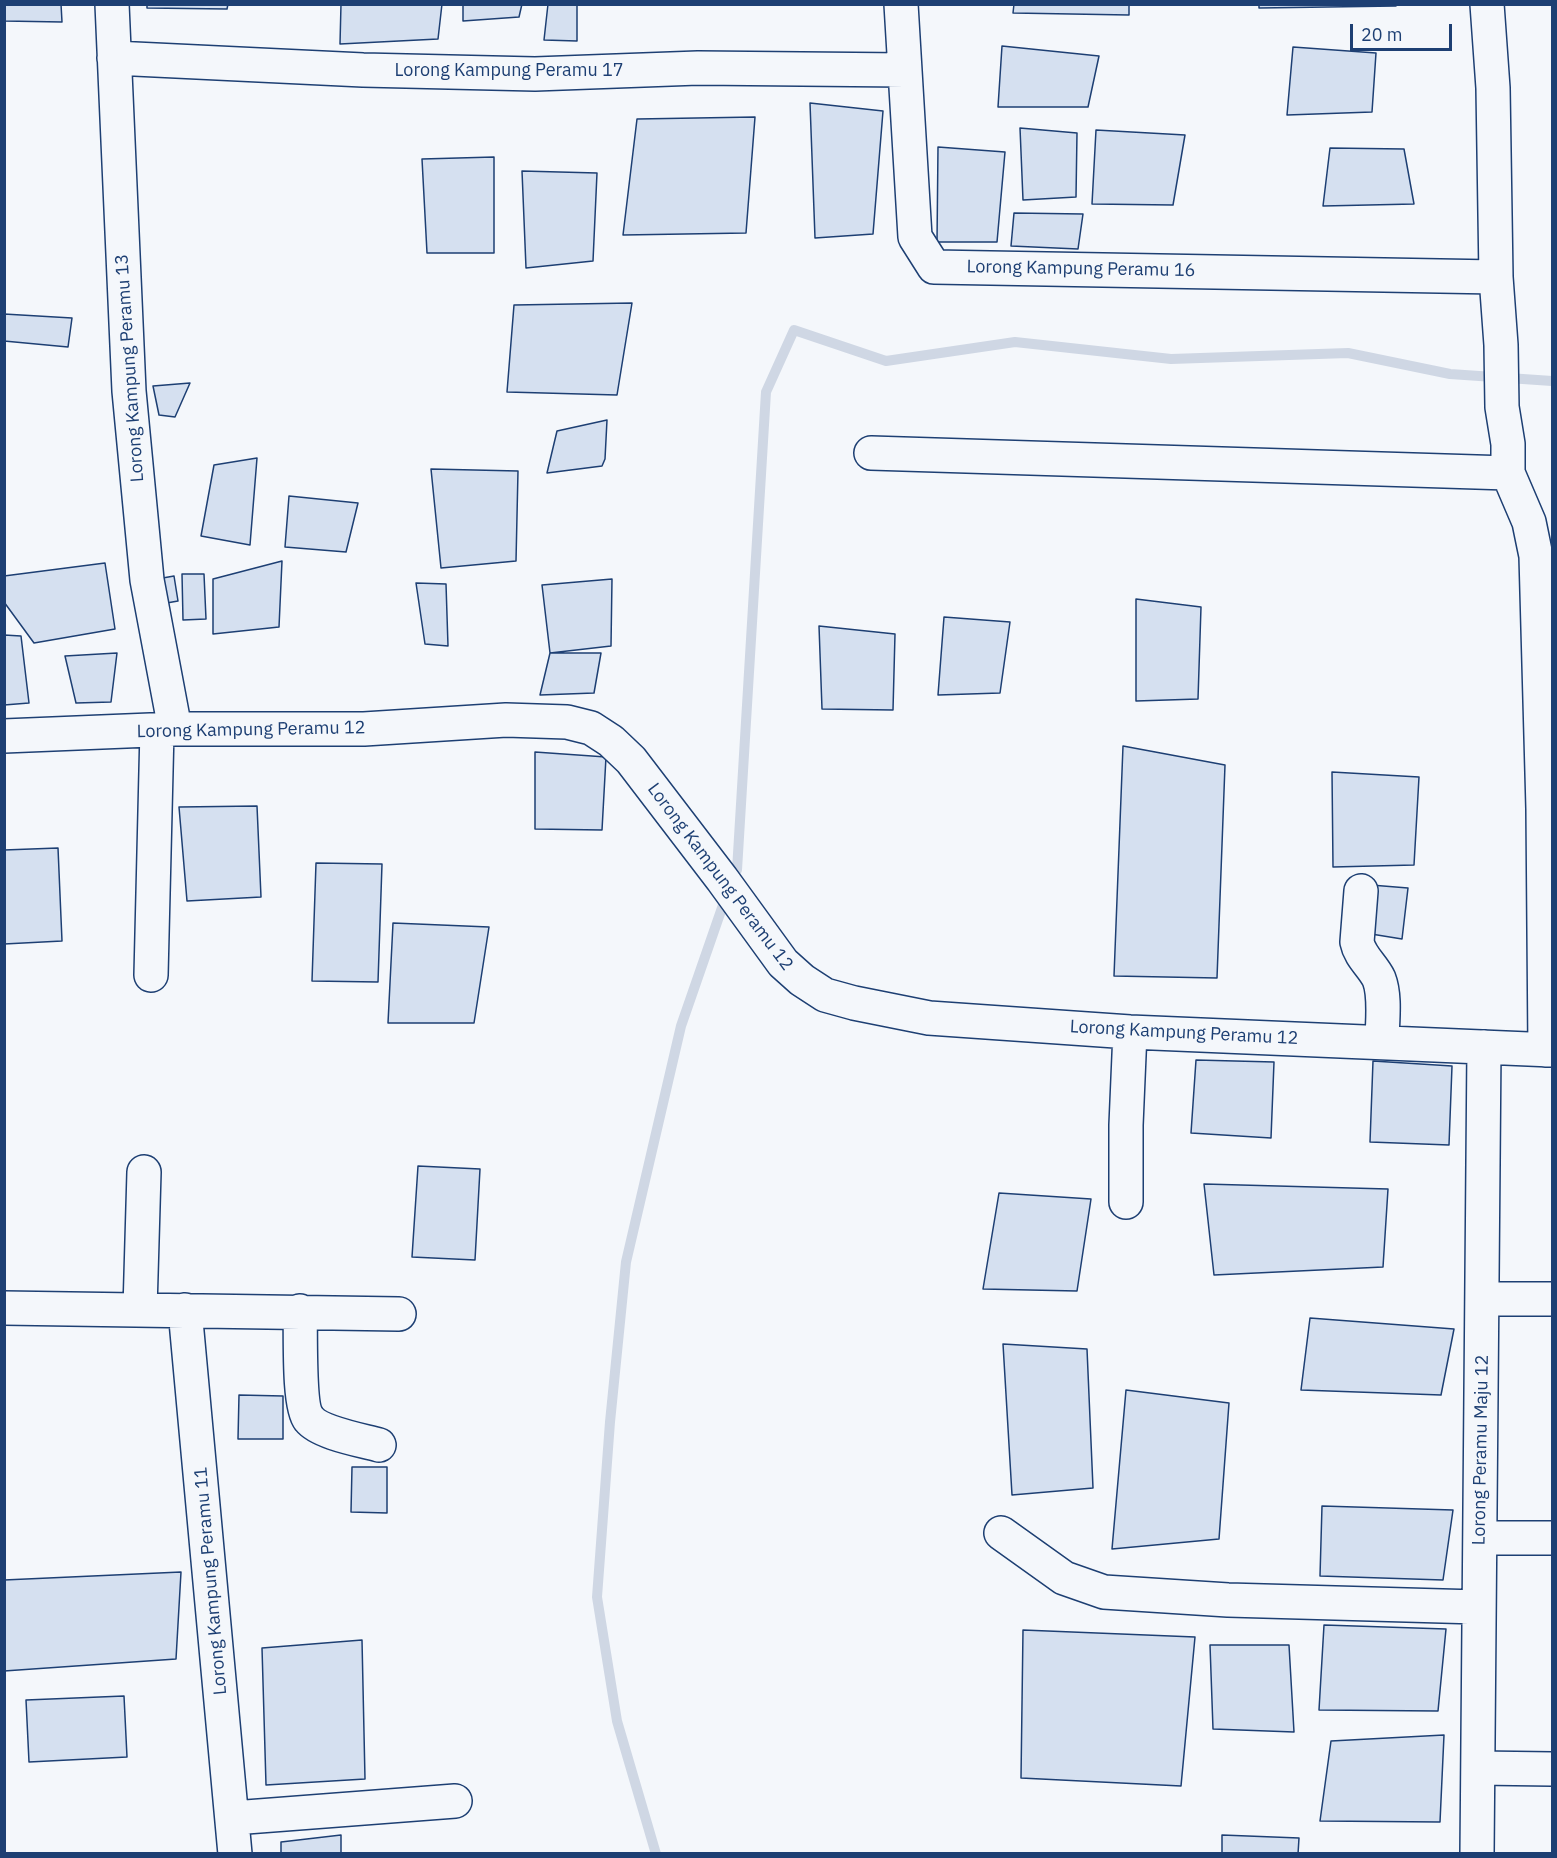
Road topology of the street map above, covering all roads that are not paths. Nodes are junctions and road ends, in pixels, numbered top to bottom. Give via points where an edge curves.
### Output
1 (112, 4) edge
2 (901, 4) edge
3 (1487, 4) edge
4 (114, 58) junction
5 (905, 70) junction
6 (1496, 277) junction
7 (872, 453) dead end
8 (1508, 473) junction
9 (1544, 556) edge
10 (166, 730) junction
11 (4, 736) edge
12 (1548, 809) edge
13 (1361, 891) dead end
14 (151, 975) dead end
15 (1130, 1032) junction
16 (1382, 1042) junction
17 (1484, 1047) junction
18 (1549, 1050) edge
19 (144, 1172) dead end
20 (1126, 1202) dead end
21 (1483, 1299) junction
22 (1552, 1299) edge
23 (4, 1308) edge
24 (140, 1309) junction
25 (185, 1310) junction
26 (300, 1311) junction
27 (399, 1314) dead end
28 (379, 1445) dead end
29 (1001, 1533) dead end
30 (1480, 1538) junction
31 (1552, 1538) edge
32 (1478, 1607) junction
33 (1478, 1768) junction
34 (1552, 1769) edge
35 (455, 1802) dead end
36 (233, 1818) junction
37 (235, 1854) edge
38 (1477, 1854) edge

1 - 4 street, Lorong Kampung Peramu 13
2 - 5 street, Lorong Kampung Peramu 16
3 - 6 street
4 - 5 street, Lorong Kampung Peramu 17 via 524,74 698,68
4 - 10 street, Lorong Kampung Peramu 13 via 129,391
5 - 6 street, Lorong Kampung Peramu 16 via 915,237 934,267
6 - 8 street
7 - 8 street
8 - 9 street
9 - 12 street
10 - 11 street, Lorong Kampung Peramu 12
10 - 14 street, Lorong Kampung Peramu 13
10 - 15 street, Lorong Kampung Peramu 12 via 364,729 506,720 567,722 591,728 631,760 783,963 825,995 929,1018
12 - 18 street
13 - 16 street via 1357,942 1382,991
15 - 16 street, Lorong Kampung Peramu 12
15 - 20 street
16 - 17 street, Lorong Kampung Peramu 12
17 - 18 street, Lorong Kampung Peramu 12
17 - 21 street, Lorong Peramu Maju 12
19 - 24 street
21 - 22 street
21 - 30 street, Lorong Peramu Maju 12
23 - 24 street
24 - 25 street
25 - 26 street
25 - 36 street, Lorong Kampung Peramu 11
26 - 27 street
26 - 28 street via 303,1401 308,1419 325,1429
29 - 32 street via 1064,1578 1104,1592 1228,1600
30 - 31 street
30 - 32 street, Lorong Peramu Maju 12
32 - 33 street, Lorong Peramu Maju 12
33 - 34 street
33 - 38 street, Lorong Peramu Maju 12
35 - 36 street
36 - 37 street, Lorong Kampung Peramu 11

